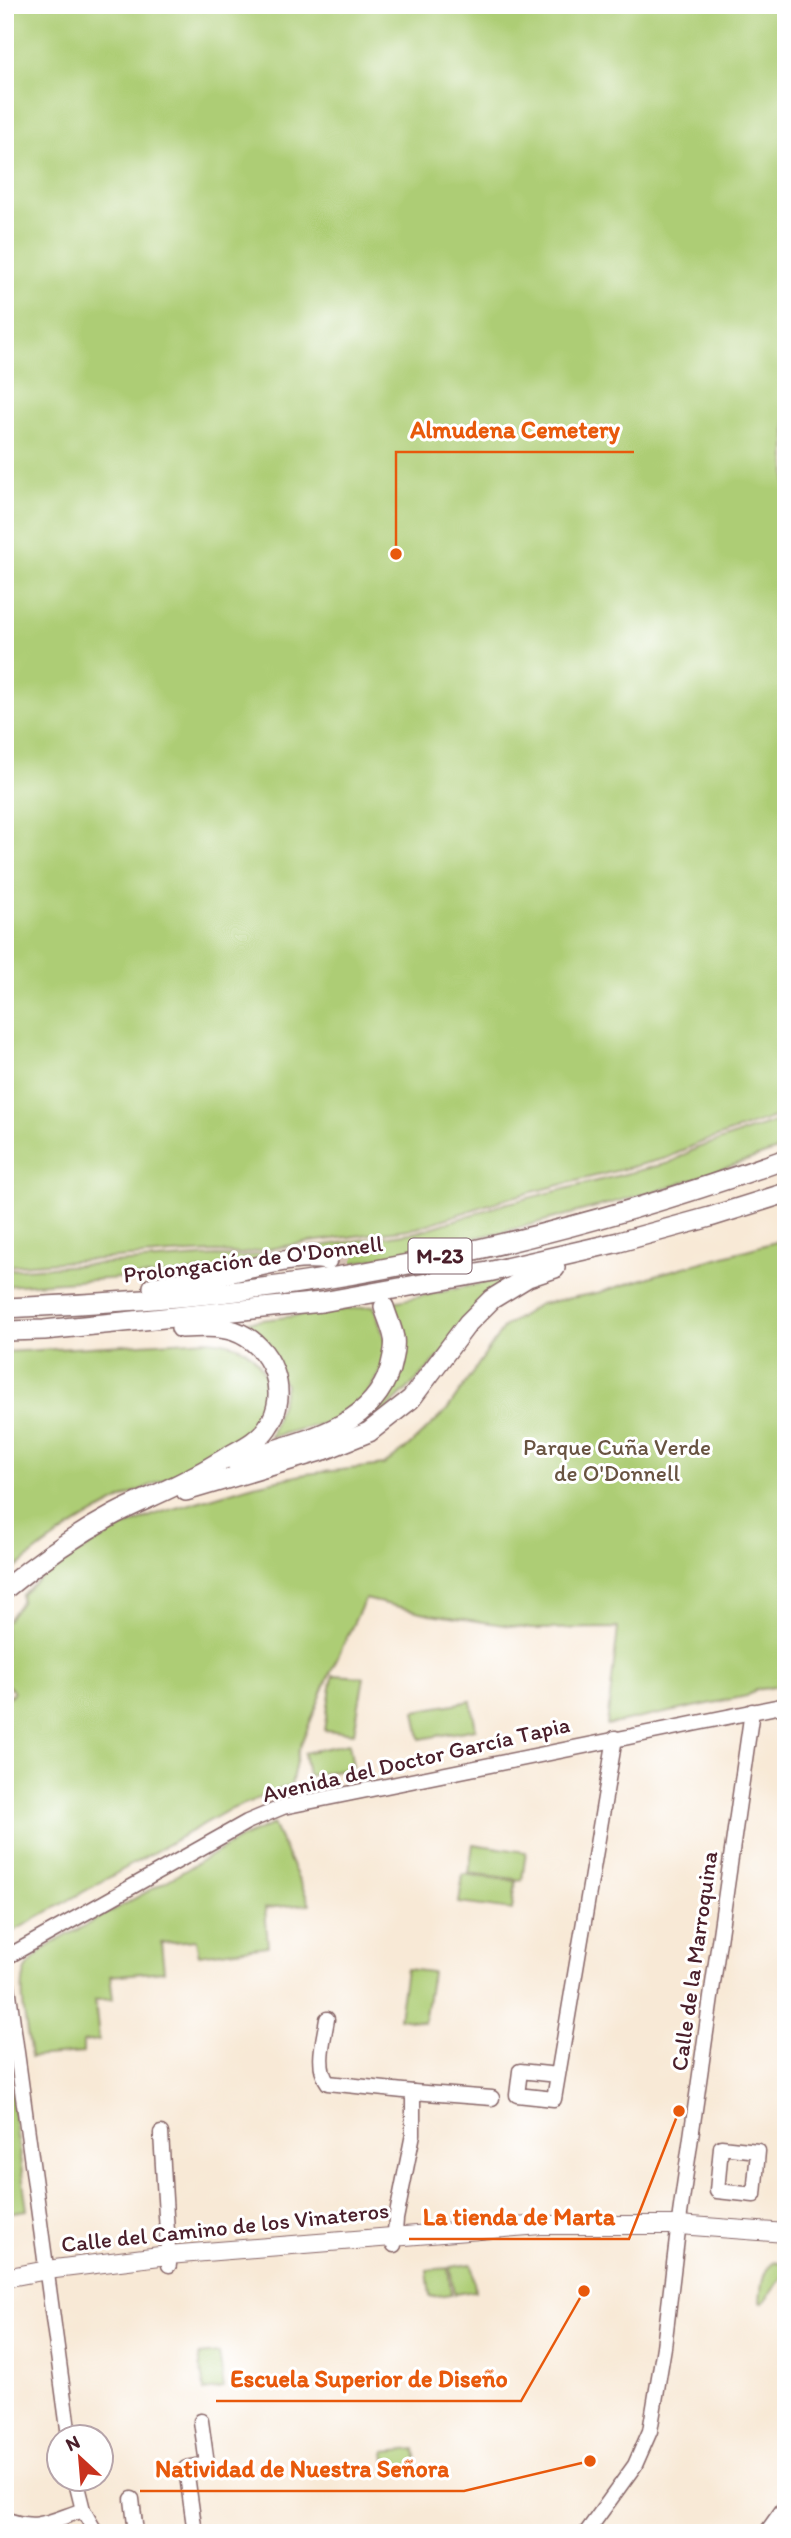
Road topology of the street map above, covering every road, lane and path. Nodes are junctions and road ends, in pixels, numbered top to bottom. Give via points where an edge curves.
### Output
1 (786, 1159) edge
2 (786, 1193) edge
3 (619, 1242) junction
4 (327, 1260) tunnel mouth
5 (85, 1303) junction
6 (384, 1307) tunnel mouth
7 (5, 1308) edge
8 (44, 1330) junction
9 (5, 1331) edge
10 (192, 1477) junction
11 (118, 1513) junction
12 (5, 1589) edge
13 (786, 1705) edge
14 (752, 1711) junction
15 (615, 1738) junction
16 (5, 1958) edge
17 (5, 1964) edge
18 (327, 2019) dead end
19 (558, 2075) junction
20 (413, 2091) junction
21 (492, 2098) dead end
22 (161, 2133) dead end
23 (679, 2230) junction
24 (786, 2233) edge
25 (394, 2240) junction
26 (786, 2243) edge
27 (169, 2260) junction
28 (48, 2275) junction
29 (5, 2278) edge
30 (5, 2289) edge
31 (201, 2421) dead end
32 (67, 2422) edge
33 (78, 2492) edge
34 (132, 2499) dead end
35 (786, 2505) edge
36 (83, 2510) junction
37 (8, 2524) edge
38 (96, 2533) edge
39 (136, 2533) edge
40 (195, 2533) edge
41 (586, 2533) edge
42 (766, 2533) edge

1 - 5 highway, Prolongación de O'Donnell / M-23 via 640,1208 475,1250 313,1281 185,1297
2 - 3 highway, Prolongación de O'Donnell / M-23
3 - 8 highway, Prolongación de O'Donnell / M-23 via 322,1302
3 - 11 highway via 528,1277 492,1299 468,1323 411,1399 369,1432
4 - 5 highway via 292,1259 112,1293
5 - 7 highway, Prolongación de O'Donnell / M-23
6 - 10 highway via 395,1339 392,1361 385,1385 365,1411 341,1427
8 - 9 highway, Prolongación de O'Donnell / M-23
8 - 10 highway via 86,1335 207,1327 233,1331 261,1349 277,1385 271,1422 253,1442
10 - 11 highway
11 - 12 highway via 82,1532
13 - 14 street, Avenida del Doctor García Tapia
14 - 15 street, Avenida del Doctor García Tapia
14 - 23 street, Calle de la Marroquina
15 - 16 street, Avenida del Doctor García Tapia via 283,1807 223,1835
15 - 19 street
17 - 28 street
18 - 20 street via 321,2066 328,2083
19 - 19 street via 520,2071 517,2095 554,2099
20 - 21 street
20 - 25 street via 413,2134
22 - 27 street
23 - 24 main road, Calle del Camino de los Vinateros
23 - 25 main road, Calle del Camino de los Vinateros via 541,2225
23 - 26 main road, Calle del Camino de los Vinateros
23 - 41 street, Calle de la Marroquina via 649,2437 635,2465
25 - 27 main road, Calle del Camino de los Vinateros
27 - 28 main road, Calle del Camino de los Vinateros
28 - 29 main road, Calle del Camino de los Vinateros
28 - 30 main road, Calle del Camino de los Vinateros
28 - 32 street
31 - 40 street via 207,2464 186,2468
33 - 36 street
34 - 39 street
35 - 42 street
36 - 37 street via 48,2523
36 - 38 street

